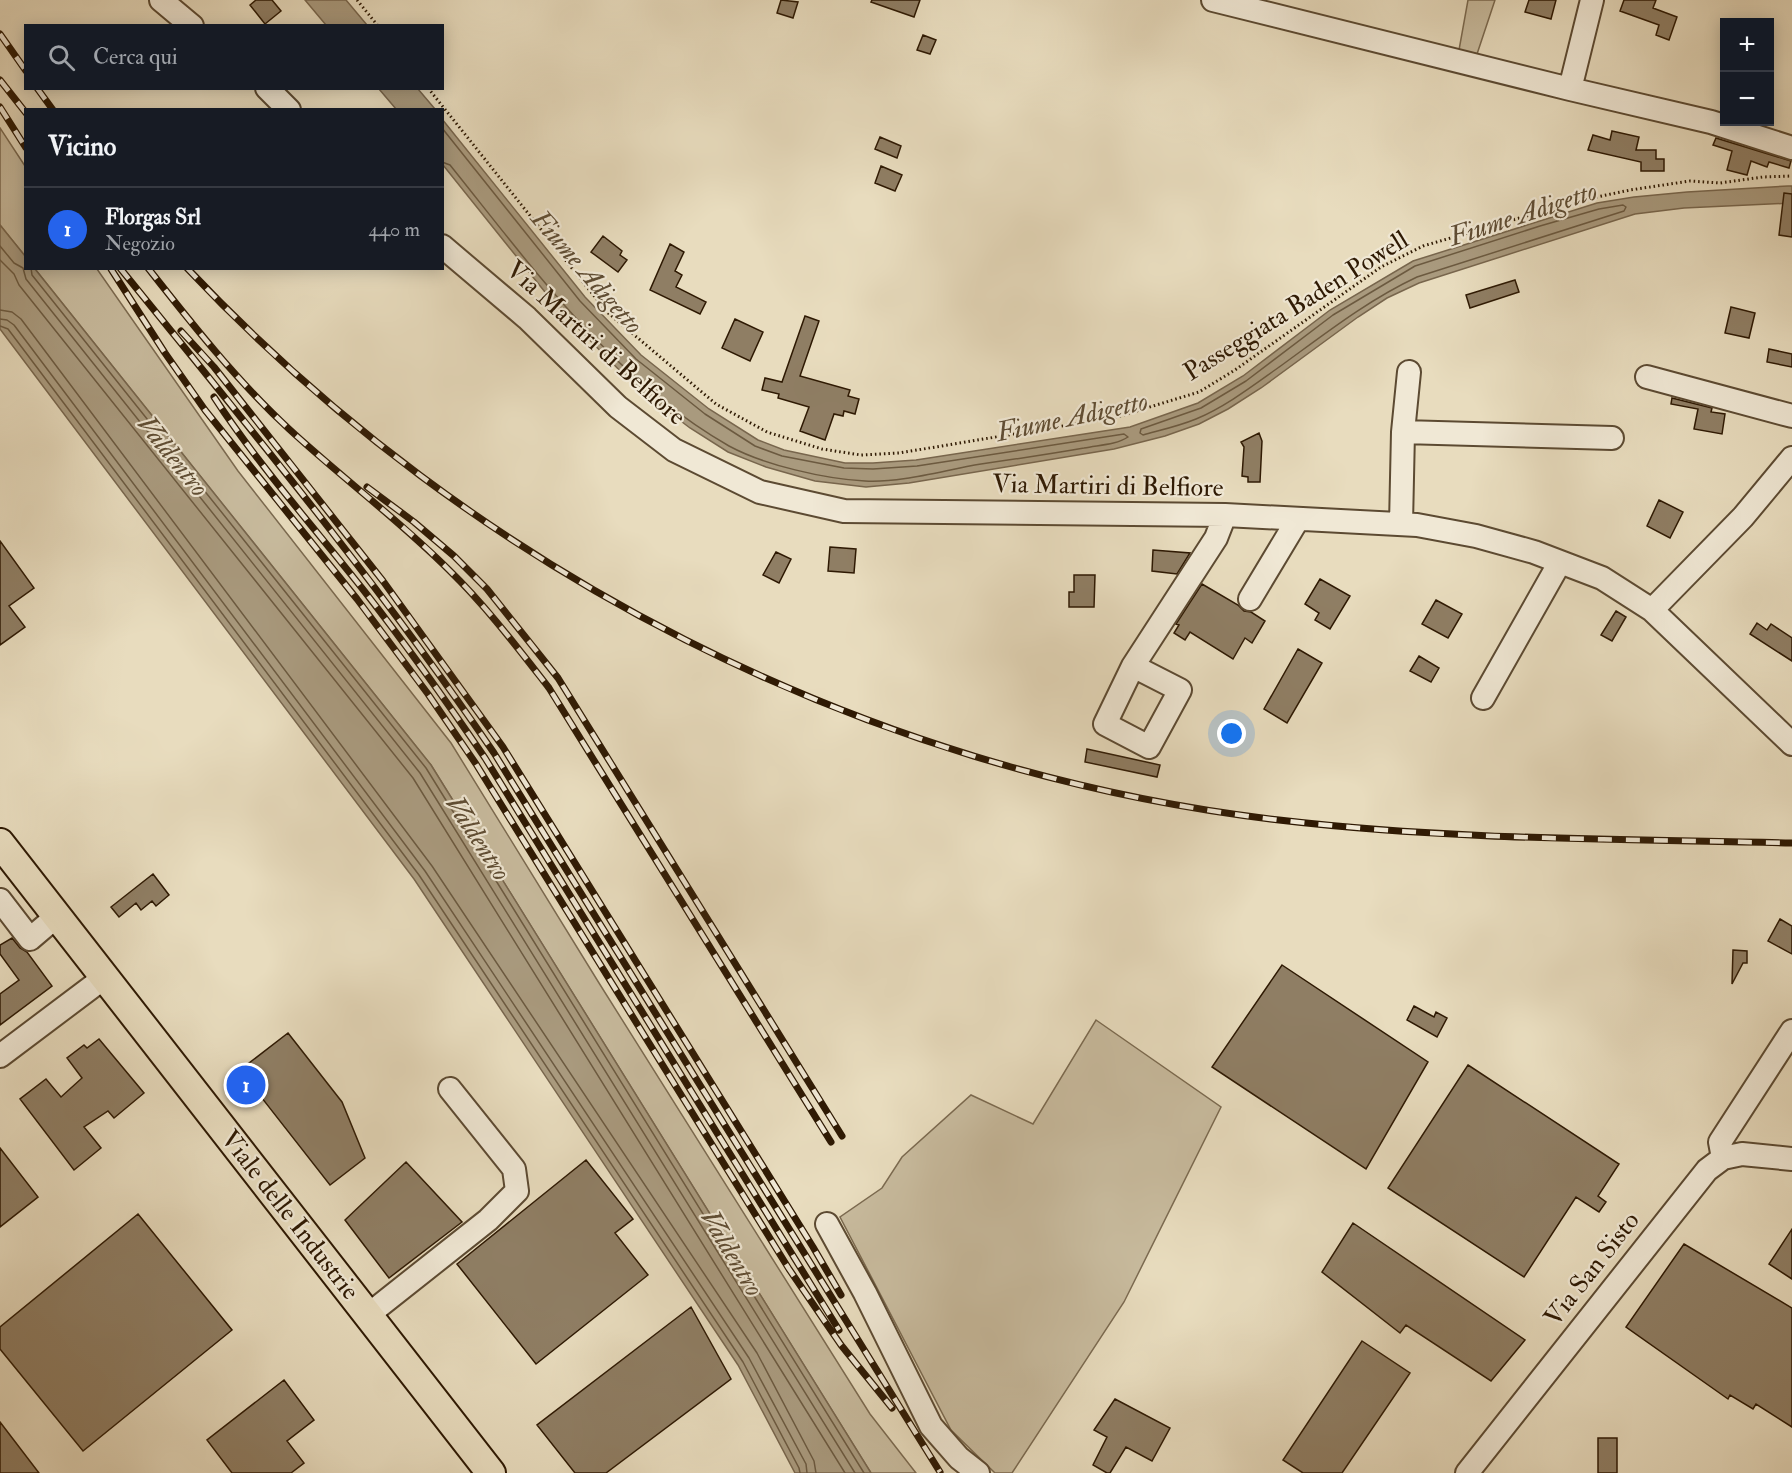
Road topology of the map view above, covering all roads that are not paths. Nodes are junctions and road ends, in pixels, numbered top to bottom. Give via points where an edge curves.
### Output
1 (161, 0) edge
2 (1213, 0) edge
3 (1592, 0) edge
4 (190, 24) edge
5 (1570, 89) junction
6 (269, 90) edge
7 (288, 108) edge
8 (1792, 148) edge
9 (444, 248) edge
10 (1409, 372) dead end
11 (1647, 377) dead end
12 (1792, 416) edge
13 (1403, 432) junction
14 (1612, 438) dead end
15 (1792, 458) edge
16 (1225, 515) junction
17 (1298, 519) junction
18 (1401, 524) junction
19 (1560, 562) junction
20 (1250, 599) dead end
21 (1652, 610) junction
22 (1133, 666) dead end
23 (1483, 698) dead end
24 (1792, 744) edge
25 (0, 843) edge
26 (0, 900) edge
27 (57, 916) junction
28 (105, 977) junction
29 (1792, 1031) edge
30 (0, 1056) edge
31 (450, 1089) dead end
32 (1723, 1158) junction
33 (1792, 1159) edge
34 (827, 1224) dead end
35 (368, 1315) junction
36 (491, 1473) edge
37 (978, 1473) edge
38 (1467, 1473) edge

1 - 4 street
2 - 5 street
3 - 5 street
5 - 8 street via 1711,123
6 - 7 street
9 - 16 street, Via Martiri di Belfiore via 527,318 627,414 674,450 760,492 844,510
10 - 13 street
11 - 12 street
13 - 14 street
13 - 18 street
15 - 21 street via 1743,517
16 - 17 street, Via Martiri di Belfiore
16 - 22 street via 1216,538
17 - 18 street, Via Martiri di Belfiore
17 - 20 street
18 - 19 street, Via Martiri di Belfiore via 1476,536
19 - 21 street, Via Martiri di Belfiore via 1602,578
19 - 23 street
21 - 24 street, Via Martiri di Belfiore
25 - 27 main road, Viale delle Industrie
26 - 27 street via 30,939
27 - 28 main road, Viale delle Industrie
28 - 30 street
28 - 35 main road, Viale delle Industrie
29 - 32 street via 1720,1142
31 - 35 street via 514,1169 517,1191 488,1220
32 - 33 street via 1742,1154
32 - 38 street, Via San Sisto via 1707,1170
34 - 37 street via 931,1426
35 - 36 main road, Viale delle Industrie

